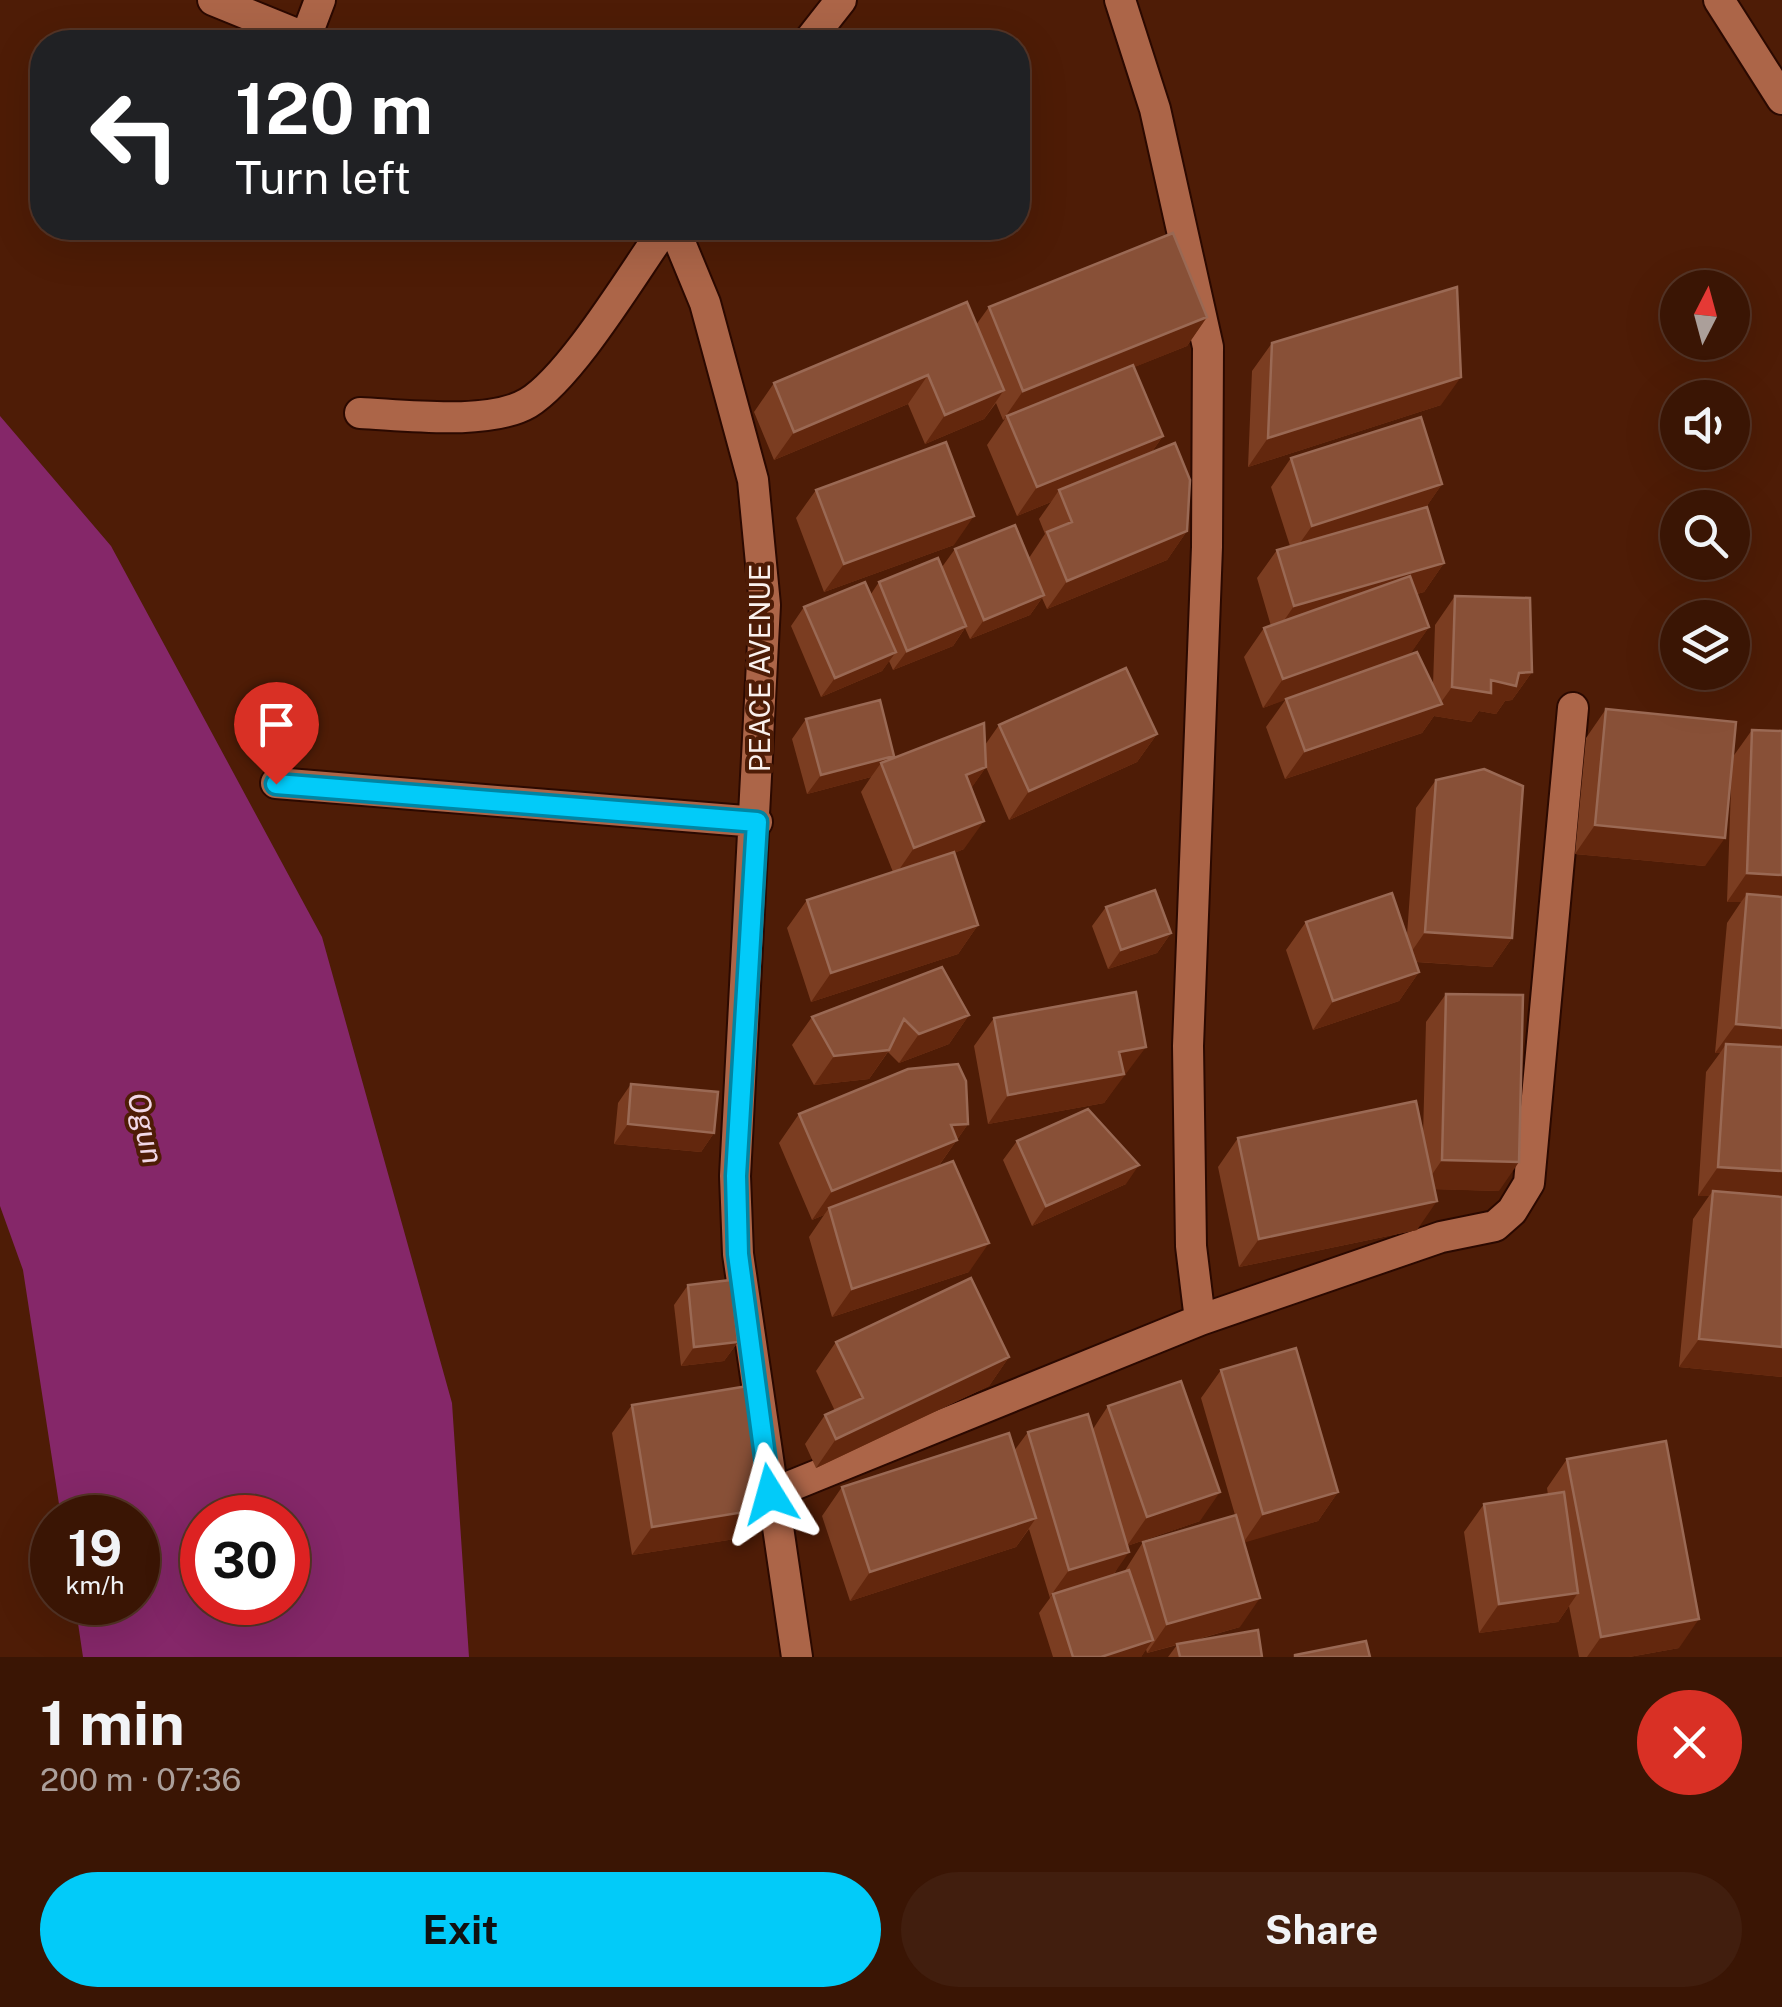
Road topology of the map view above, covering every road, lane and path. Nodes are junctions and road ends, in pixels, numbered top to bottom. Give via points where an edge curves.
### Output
1 (213, 0) edge
2 (320, 0) edge
3 (841, 0) edge
4 (1120, 0) edge
5 (1719, 0) edge
6 (286, 30) edge
7 (313, 30) edge
8 (817, 30) edge
9 (1782, 100) edge
10 (657, 240) edge
11 (679, 240) edge
12 (360, 414) dead end
13 (1573, 708) dead end
14 (276, 784) dead end
15 (757, 822) junction
16 (1200, 1320) junction
17 (770, 1494) junction
18 (798, 1657) edge

1 - 6 street
2 - 7 street
3 - 8 street
4 - 16 street via 1155,108 1208,348 1188,1063
5 - 9 street
10 - 12 street via 572,361 527,404 468,418
11 - 15 street, PEACE AVENUE via 705,303 753,480 765,605
13 - 16 street via 1529,1183 1495,1226 1441,1237
14 - 15 street
15 - 17 street, PEACE AVENUE via 736,1176 738,1254
16 - 17 street
17 - 18 street, PEACE AVENUE

